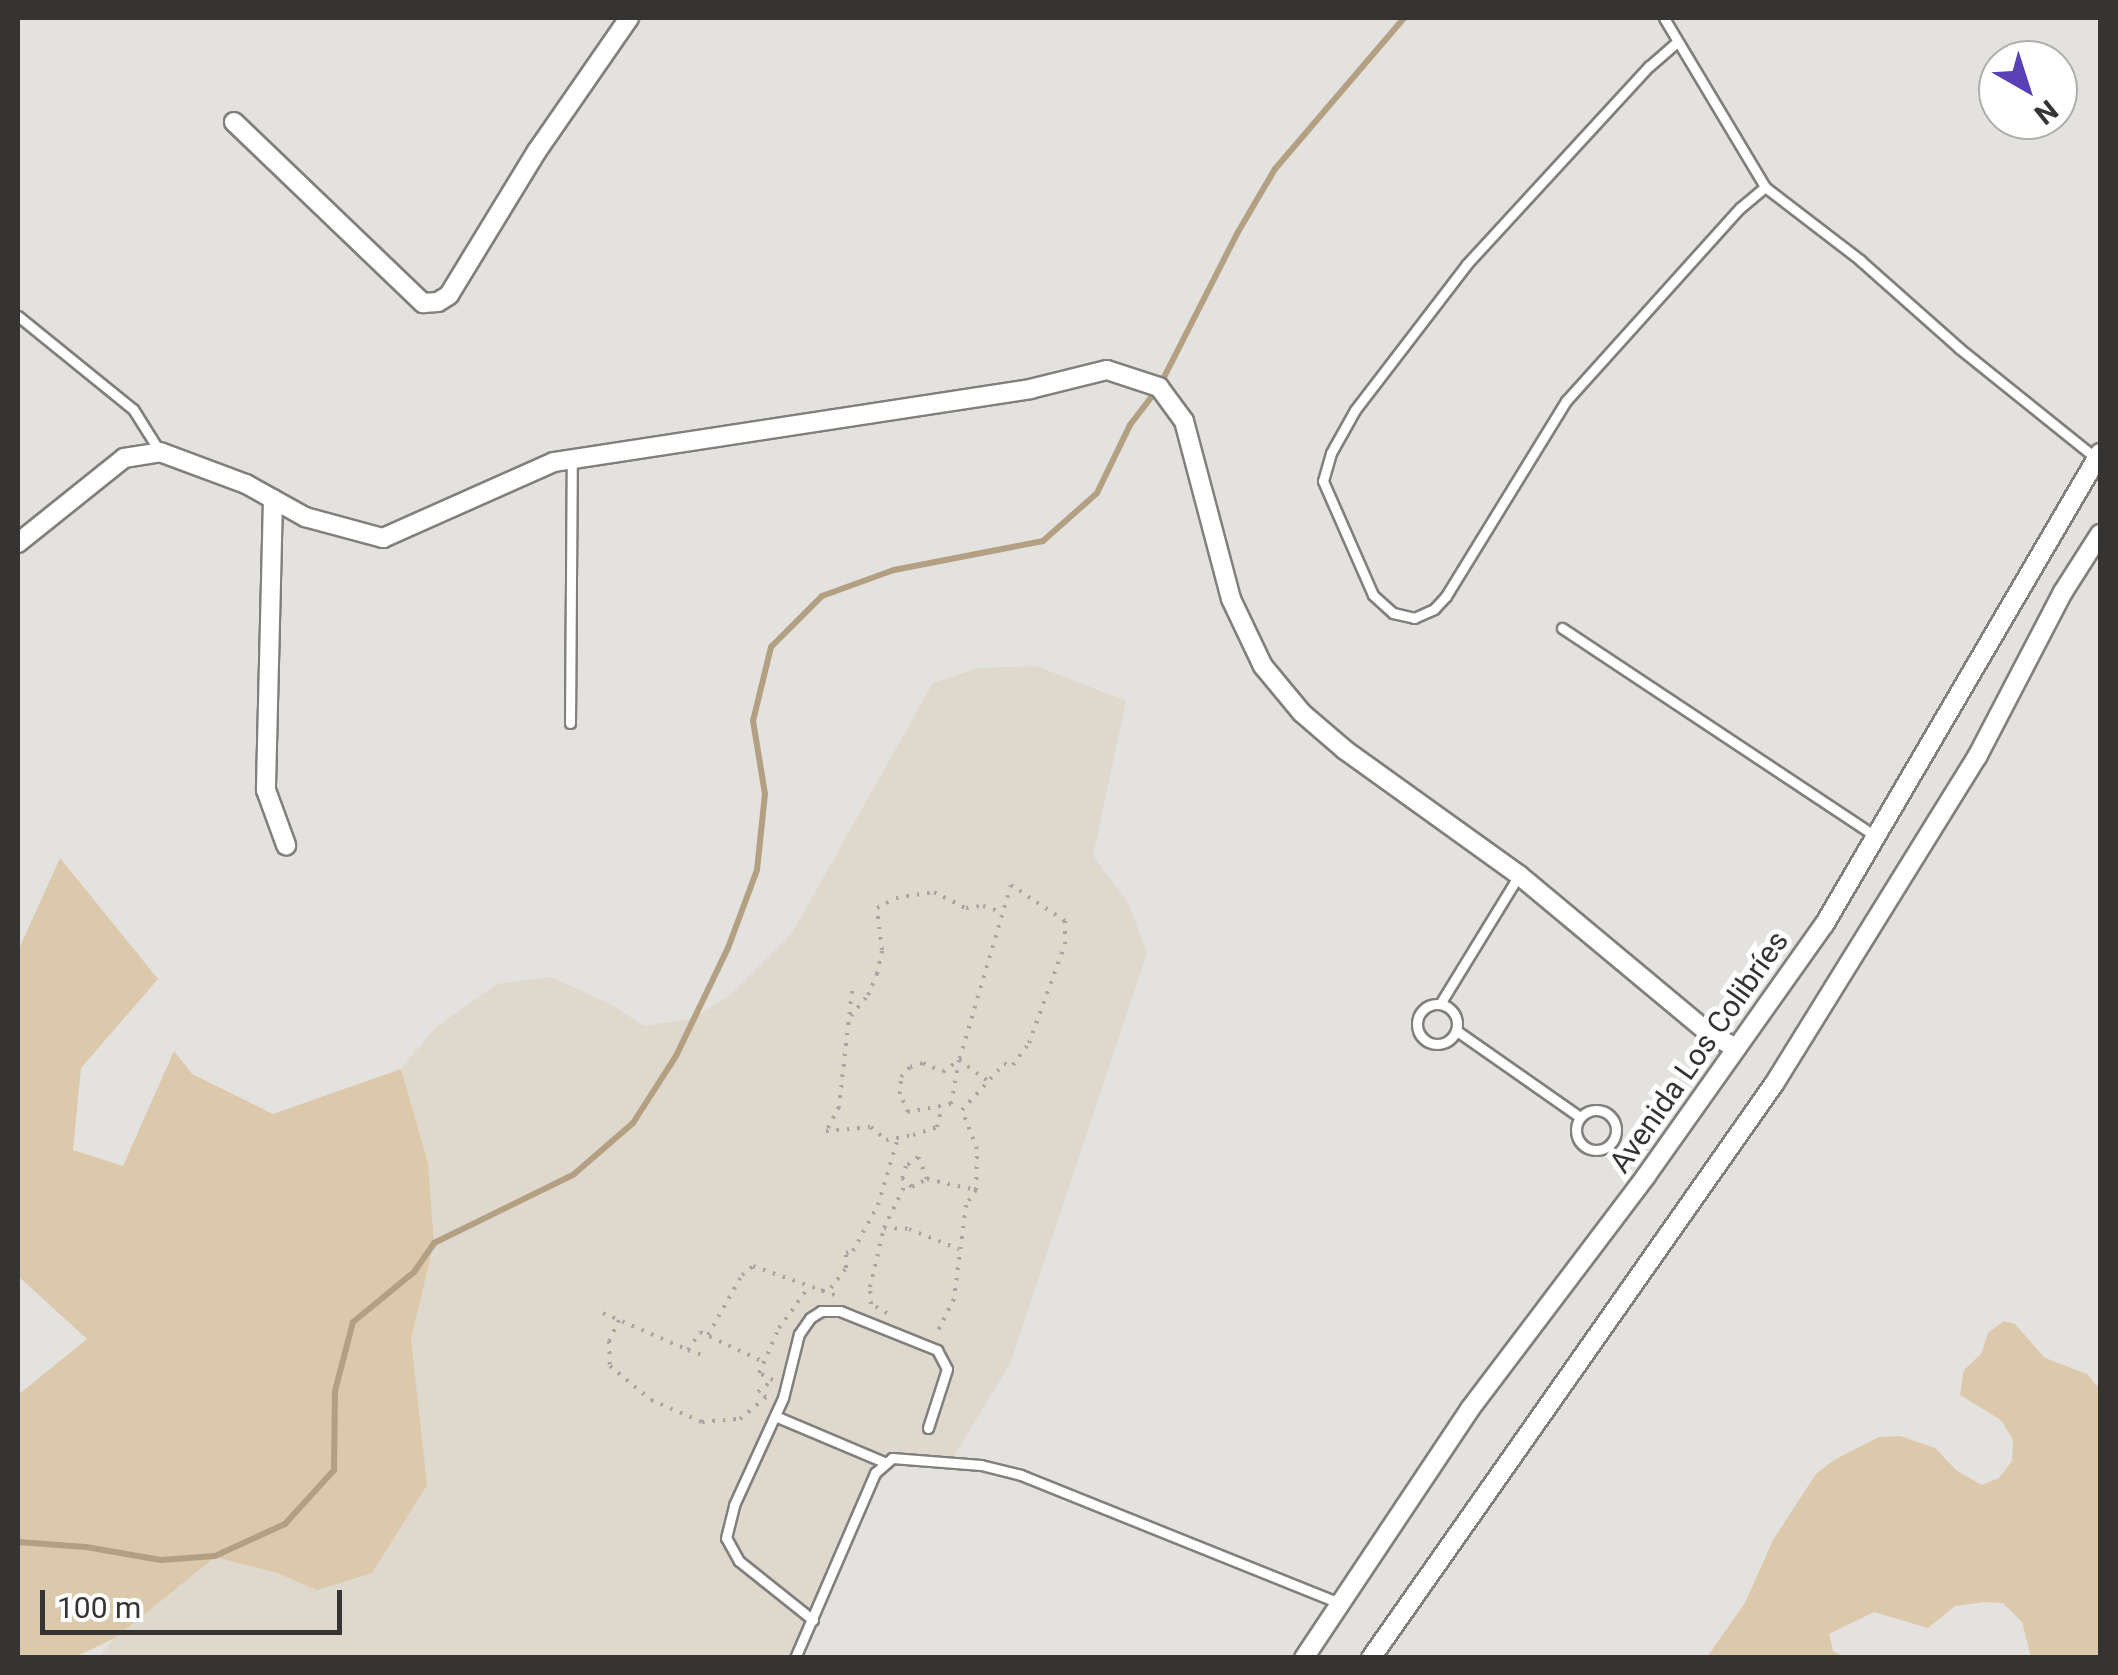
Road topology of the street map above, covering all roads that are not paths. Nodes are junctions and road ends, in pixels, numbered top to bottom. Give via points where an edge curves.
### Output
1 (629, 18) edge
2 (1664, 18) edge
3 (1677, 42) junction
4 (234, 122) dead end
5 (1765, 187) junction
6 (18, 316) edge
7 (160, 452) junction
8 (2099, 456) edge
9 (572, 460) junction
10 (273, 499) junction
11 (2100, 534) edge
12 (18, 543) edge
13 (1562, 628) dead end
14 (570, 724) dead end
15 (1876, 837) junction
16 (286, 845) dead end
17 (1519, 875) junction
18 (1440, 1004) junction
19 (1456, 1031) junction
20 (1736, 1048) junction
21 (1580, 1117) junction
22 (776, 1416) junction
23 (928, 1428) dead end
24 (884, 1462) junction
25 (1343, 1604) junction
26 (813, 1620) junction
27 (795, 1658) edge
28 (1304, 1658) edge
29 (1371, 1658) edge

1 - 4 street via 538,150 450,296 438,302 423,303
2 - 3 lane
3 - 5 lane
3 - 5 lane via 1467,264 1354,410 1331,452 1323,480 1374,595 1393,613 1414,618 1446,596 1566,400
5 - 8 lane
6 - 7 lane via 132,408
7 - 10 street
7 - 12 street via 124,458
8 - 15 street, Avenida Los Colibríes
9 - 10 street via 510,480 383,538 306,517
9 - 14 lane
9 - 17 street via 1030,390 1107,370 1159,387 1184,420 1231,599 1262,666 1345,750
10 - 16 street via 266,790
11 - 29 street via 1977,756 1774,1084
13 - 15 lane
15 - 20 street, Avenida Los Colibríes via 1824,925
17 - 18 lane
17 - 20 street via 1710,1034
18 - 19 lane via 1456,1016
18 - 19 lane via 1420,1014 1420,1035 1440,1044
19 - 21 lane
20 - 25 street, Avenida Los Colibríes via 1470,1409
21 - 21 lane via 1576,1133 1585,1148 1609,1146 1617,1131 1611,1116 1595,1109
22 - 23 lane via 799,1334 821,1311 840,1311 937,1350 947,1369
22 - 24 lane
22 - 26 lane via 734,1505 726,1538 740,1561
24 - 25 lane via 904,1457 1021,1475
24 - 26 lane
25 - 28 street, Avenida Los Colibríes
26 - 27 lane

